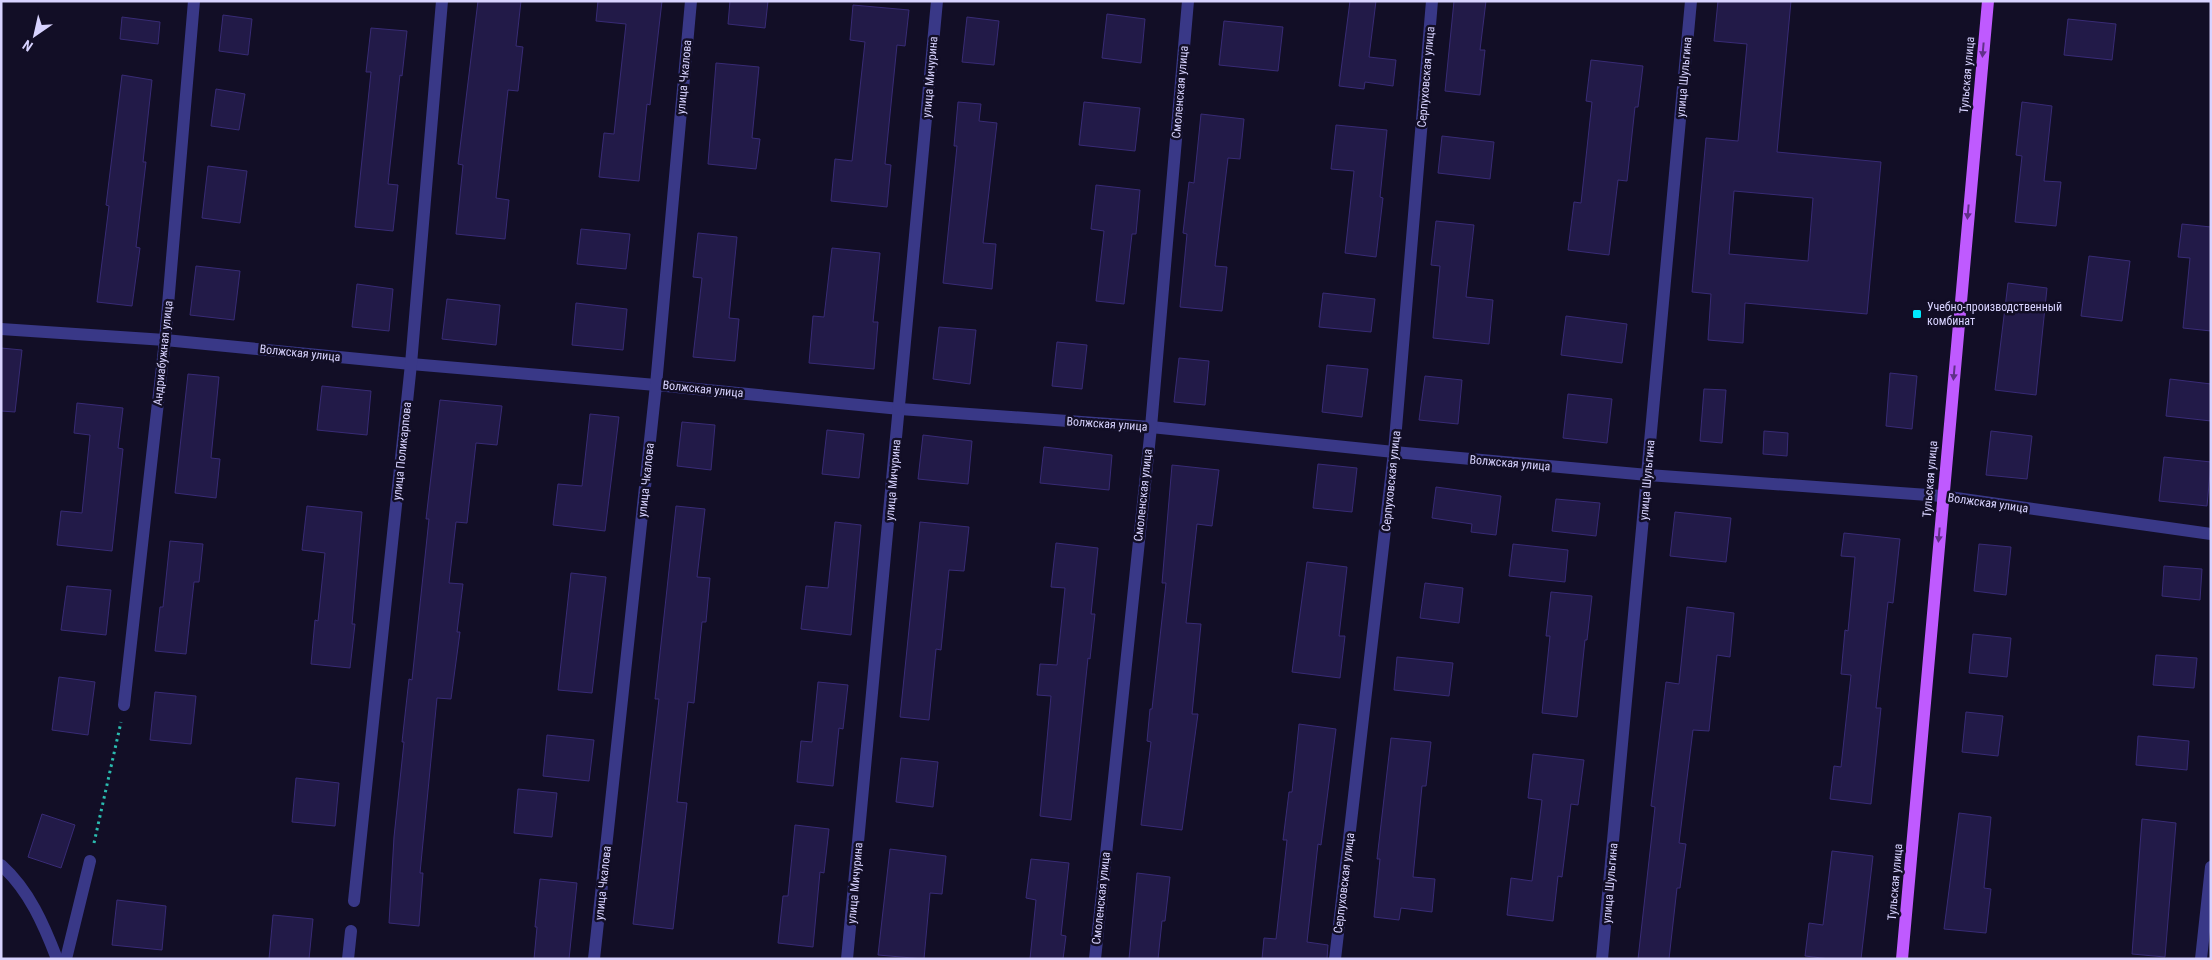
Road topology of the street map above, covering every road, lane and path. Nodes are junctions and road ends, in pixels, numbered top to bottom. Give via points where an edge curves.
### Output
1 (194, 1) edge
2 (442, 1) edge
3 (691, 1) edge
4 (937, 1) edge
5 (1188, 1) edge
6 (1432, 1) edge
7 (1691, 1) edge
8 (1988, 1) edge
9 (1, 329) edge
10 (165, 340) junction
11 (411, 364) junction
12 (656, 385) junction
13 (900, 410) junction
14 (1150, 427) junction
15 (1394, 452) junction
16 (1648, 475) junction
17 (1942, 496) junction
18 (2211, 534) edge
19 (124, 705) joint
20 (99, 825) dead end
21 (90, 861) dead end
22 (1, 865) edge
23 (2211, 867) edge
24 (354, 901) dead end
25 (351, 931) dead end
26 (57, 959) edge
27 (66, 959) edge
28 (348, 959) edge
29 (594, 959) edge
30 (847, 959) edge
31 (1095, 959) edge
32 (1335, 959) edge
33 (1602, 959) edge
34 (1902, 959) edge
35 (2201, 959) edge

1 - 10 street, Андриабужная улица
2 - 11 street, улица Поликарпова
3 - 12 street, улица Чкалова
4 - 13 street, улица Мичурина
5 - 14 street, Смоленская улица
6 - 15 street, Серпуховская улица
7 - 16 street, улица Шульгина
8 -> 17 main road, Тульская улица
9 - 10 street, Волжская улица
10 - 11 street, Волжская улица
10 - 19 street, Андриабужная улица
11 - 12 street, Волжская улица
11 - 24 street, улица Поликарпова
12 - 13 street, Волжская улица
12 - 29 street, улица Чкалова
13 - 14 street, Волжская улица
13 - 30 street, улица Мичурина
14 - 15 street, Волжская улица
14 - 31 street, Смоленская улица
15 - 16 street, Волжская улица
15 - 32 street, Серпуховская улица
16 - 17 street, Волжская улица
16 - 33 street, улица Шульгина
17 - 18 street, Волжская улица
17 -> 34 main road, Тульская улица
19 - 20 path
21 - 27 street
22 - 26 street via 41,919
23 - 35 street
25 - 28 street

